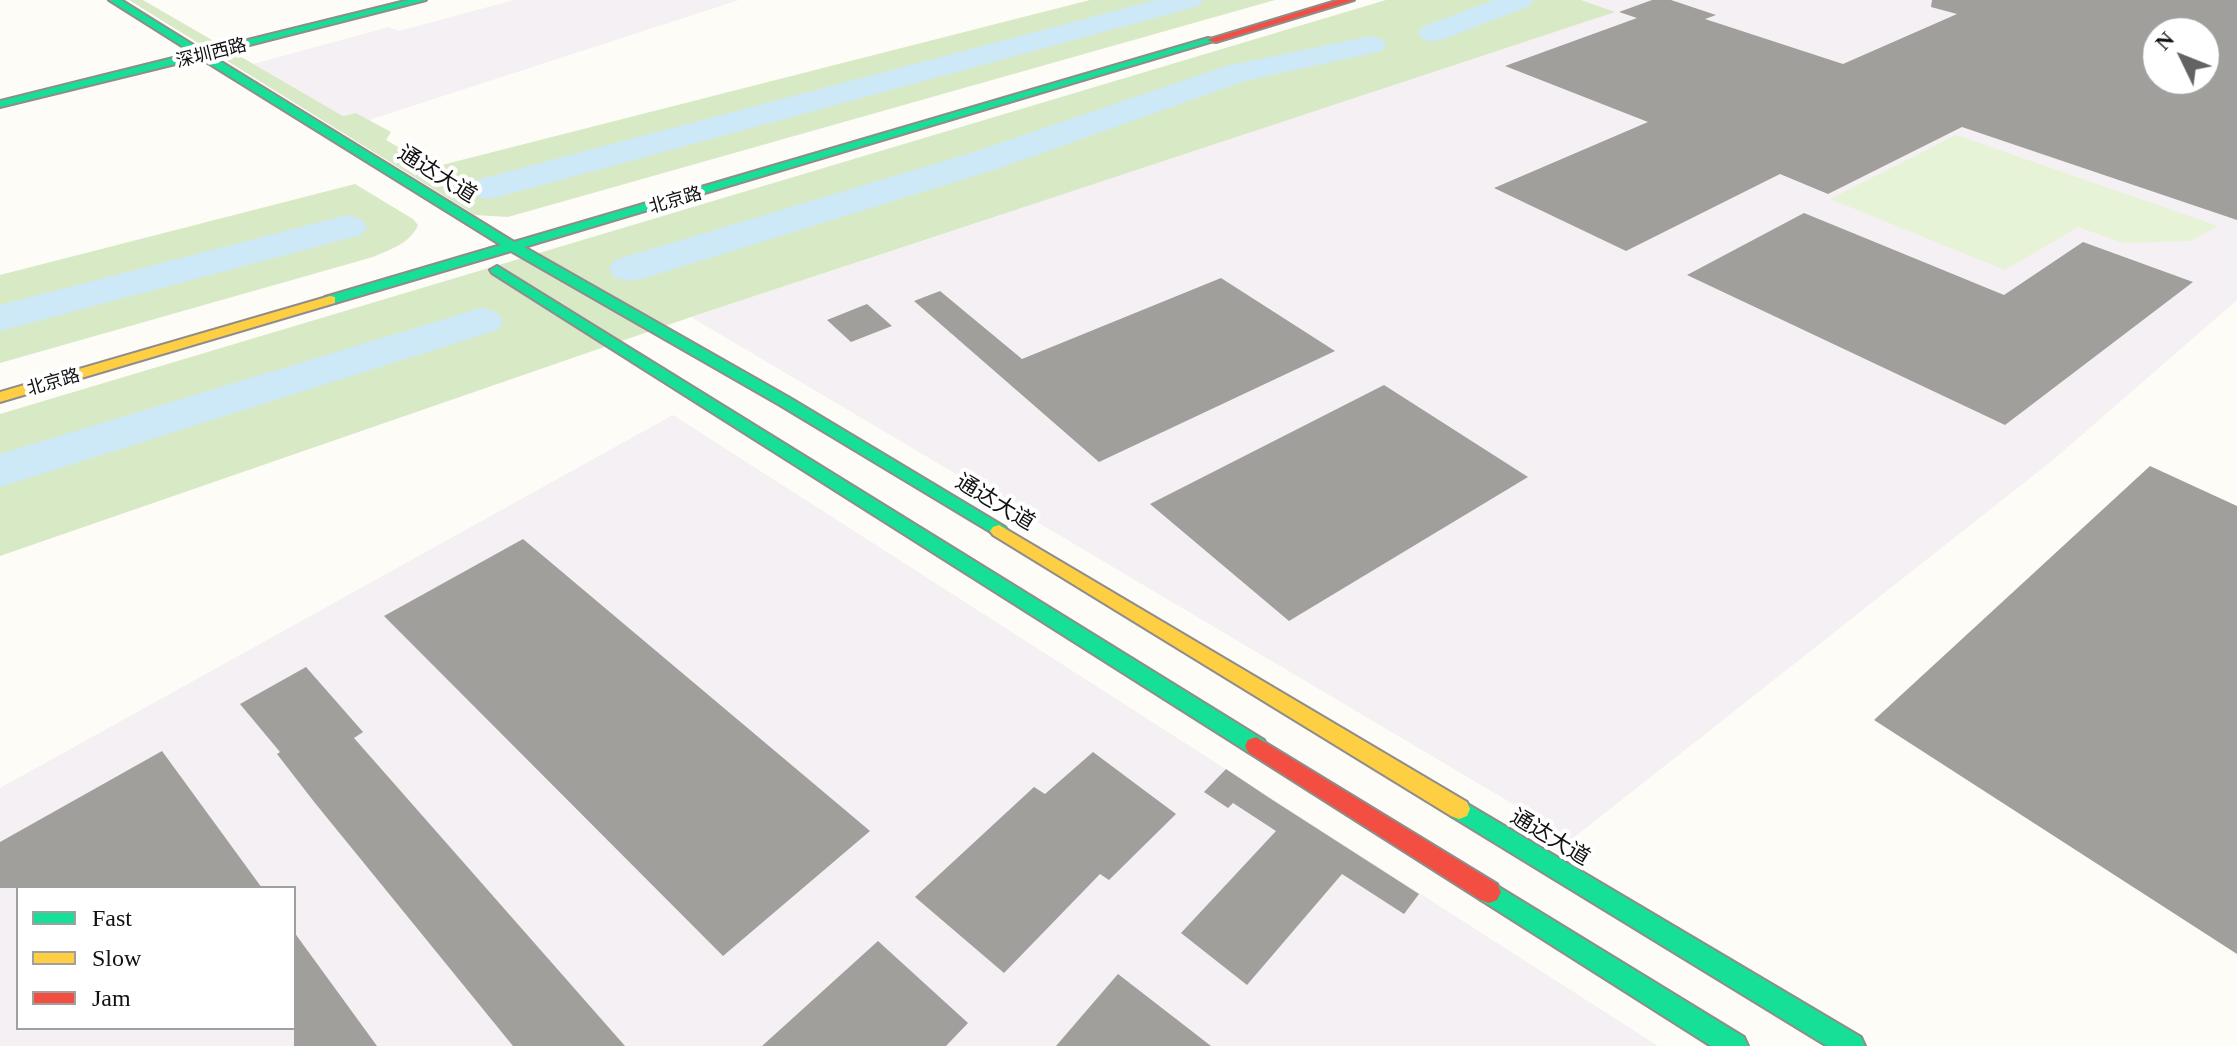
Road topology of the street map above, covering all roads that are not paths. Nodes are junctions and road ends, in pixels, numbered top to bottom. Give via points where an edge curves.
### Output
1 (114, 0) edge
2 (391, 0) edge
3 (421, 0) edge
4 (1302, 0) edge
5 (1349, 0) edge
6 (95, 8) dead end
7 (185, 54) junction
8 (0, 95) edge
9 (0, 104) edge
10 (326, 154) dead end
11 (489, 233) junction
12 (513, 246) junction
13 (477, 257) junction
14 (0, 397) edge
15 (1735, 1046) edge
16 (1852, 1046) edge

1 - 7 main road, 通达大道
2 - 7 main road, 深圳西路
3 - 7 main road, 深圳西路
4 - 11 main road, 北京路
5 - 12 main road, 北京路
6 - 7 main road, 通达大道
7 - 8 main road, 深圳西路
7 - 9 main road, 深圳西路
7 - 10 main road, 通达大道
7 - 11 main road, 通达大道
11 - 12 main road, 通达大道
11 - 13 main road, 北京路 via 460,242
12 - 13 main road, 北京路
12 - 16 main road, 通达大道 via 811,417
13 - 14 main road, 北京路
13 - 15 main road

